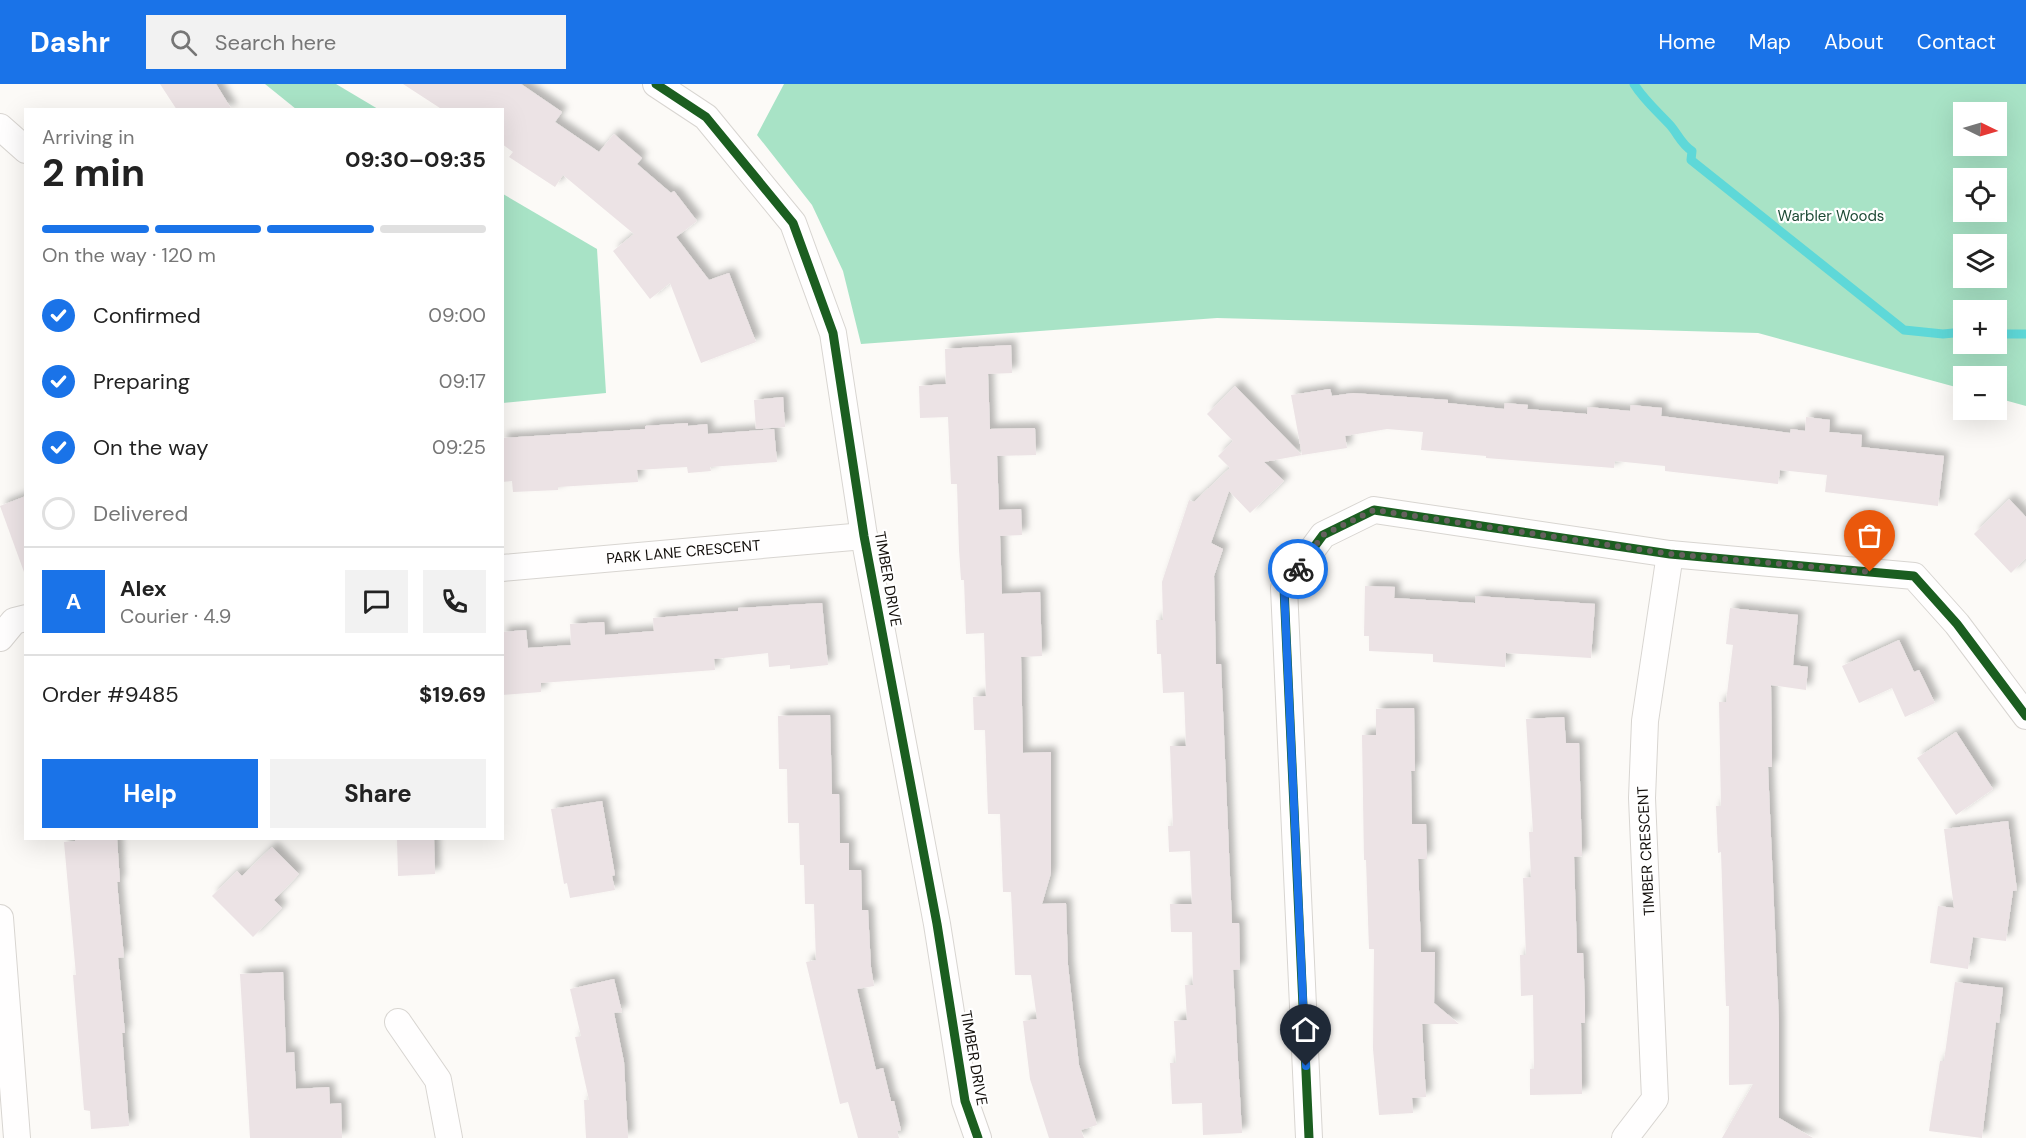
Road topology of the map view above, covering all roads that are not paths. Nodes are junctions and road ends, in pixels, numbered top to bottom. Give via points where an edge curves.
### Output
1 (656, 84) edge
2 (0, 127) edge
3 (24, 148) edge
4 (864, 536) junction
5 (1670, 554) junction
6 (504, 568) edge
7 (24, 618) edge
8 (0, 638) edge
9 (2026, 716) edge
10 (0, 918) edge
11 (398, 1022) dead end
12 (17, 1138) edge
13 (449, 1138) edge
14 (978, 1138) edge
15 (1309, 1138) edge
16 (1625, 1138) edge

1 - 4 street, TIMBER DRIVE via 706,117 793,223 833,333
2 - 3 street
4 - 6 street, PARK LANE CRESCENT
4 - 14 street, TIMBER DRIVE via 937,924 965,1101
5 - 9 street via 1914,576 1957,624
5 - 15 street via 1374,510 1323,535 1284,588
5 - 16 street, TIMBER CRESCENT via 1645,721 1642,798 1655,1099
7 - 8 street via 14,621
10 - 12 street
11 - 13 street via 438,1080

